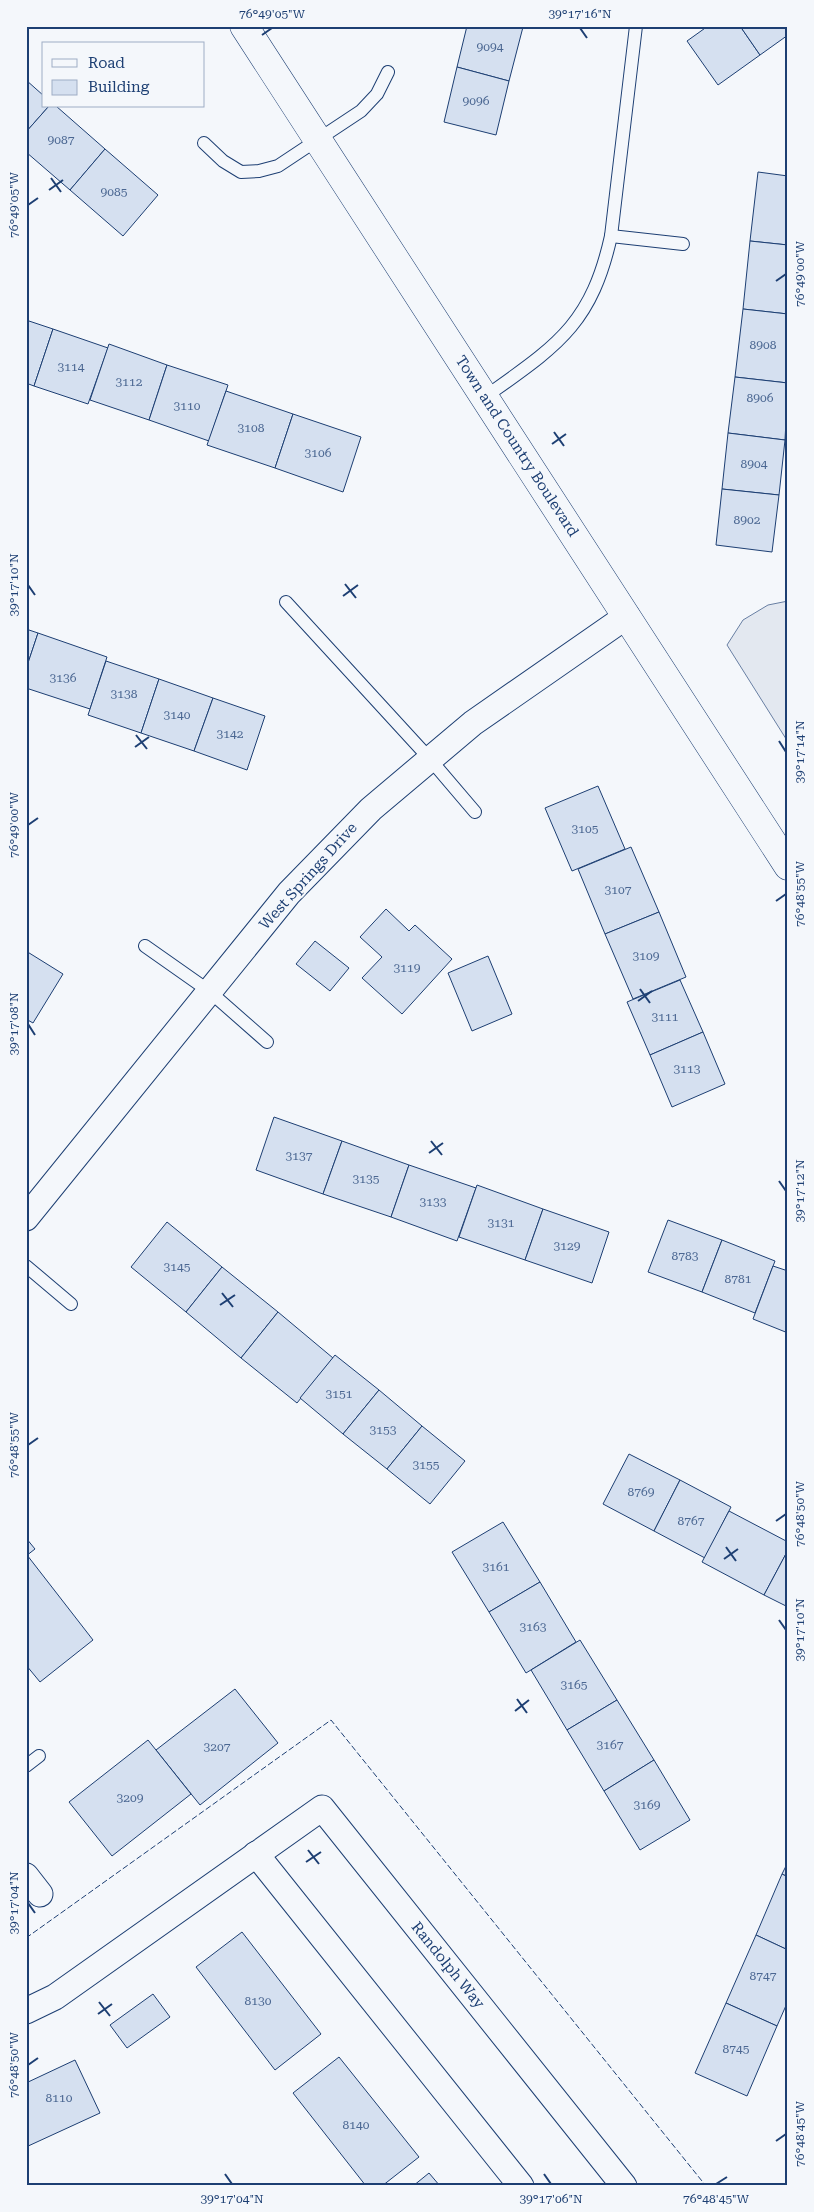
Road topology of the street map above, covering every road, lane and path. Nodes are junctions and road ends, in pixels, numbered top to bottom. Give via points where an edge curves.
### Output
1 (244, 26) edge
2 (636, 26) edge
3 (388, 72) dead end
4 (317, 141) junction
5 (204, 143) dead end
6 (611, 236) junction
7 (683, 244) dead end
8 (485, 397) junction
9 (286, 602) dead end
10 (627, 616) junction
11 (430, 758) junction
12 (475, 812) dead end
13 (788, 866) edge
14 (145, 946) dead end
15 (209, 991) junction
16 (268, 1042) dead end
17 (26, 1218) edge
18 (26, 1266) edge
19 (71, 1304) dead end
20 (39, 1756) dead end
21 (26, 1766) edge
22 (256, 1854) junction
23 (26, 2011) edge
24 (520, 2186) edge
25 (624, 2186) edge

1 - 4 street, Town and Country Boulevard
2 - 6 lane
3 - 4 lane via 377,94 361,111
4 - 5 lane via 278,166 259,172 241,172
4 - 8 street, Town and Country Boulevard
6 - 7 lane
6 - 8 lane via 596,289 580,317 559,342
8 - 10 street, Town and Country Boulevard
9 - 11 lane
10 - 11 street, West Springs Drive via 473,723
10 - 13 street, Town and Country Boulevard
11 - 12 lane
11 - 15 street, West Springs Drive via 371,809 289,892
14 - 15 lane
15 - 16 lane
15 - 17 street, West Springs Drive
18 - 19 lane
20 - 21 lane
22 - 23 street, Randolph Way via 55,1997
22 - 24 street
22 - 25 street, Randolph Way via 322,1808

